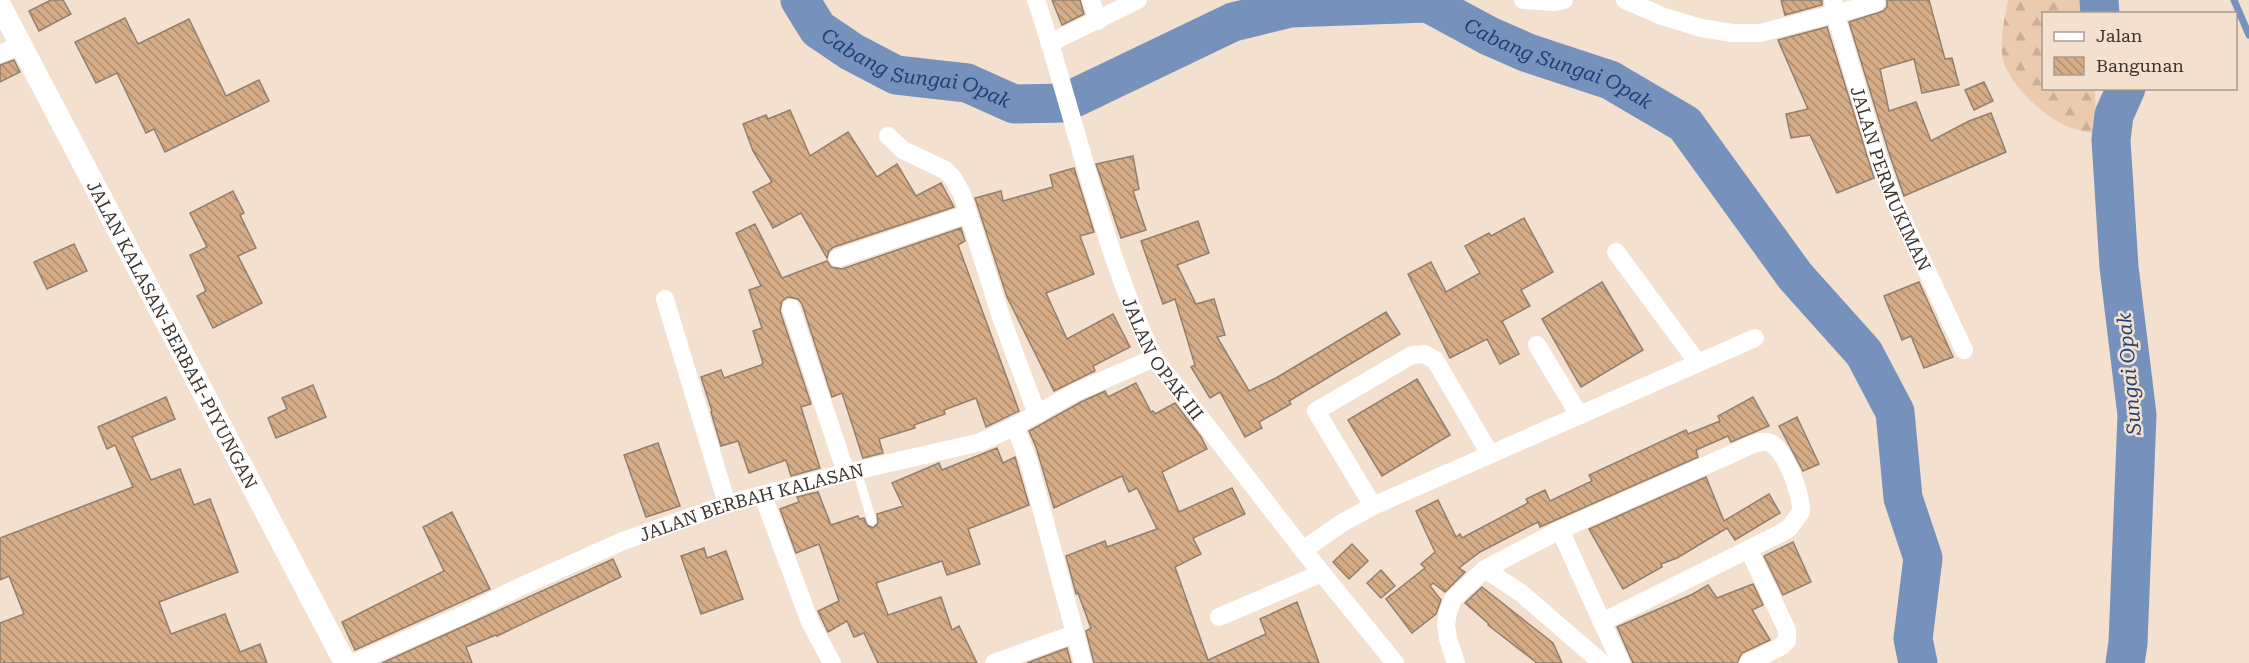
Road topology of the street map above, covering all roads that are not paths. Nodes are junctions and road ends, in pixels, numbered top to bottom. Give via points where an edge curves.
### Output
1 (1036, 0) edge
2 (1091, 0) edge
3 (1138, 0) edge
4 (1522, 0) edge
5 (1564, 0) edge
6 (1625, 0) edge
7 (1876, 3) dead end
8 (0, 5) edge
9 (1834, 7) edge
10 (1098, 21) junction
11 (1050, 43) junction
12 (21, 45) junction
13 (0, 54) edge
14 (888, 136) dead end
15 (968, 214) junction
16 (1616, 252) dead end
17 (838, 258) dead end
18 (665, 299) dead end
19 (791, 308) dead end
20 (1755, 338) dead end
21 (1537, 345) dead end
22 (1964, 350) dead end
23 (1154, 358) junction
24 (1698, 363) junction
25 (1037, 414) junction
26 (1579, 415) junction
27 (1015, 426) junction
28 (1490, 454) junction
29 (851, 472) junction
30 (763, 496) junction
31 (727, 504) junction
32 (1373, 507) junction
33 (872, 521) dead end
34 (1560, 530) junction
35 (1304, 550) junction
36 (1749, 550) junction
37 (1485, 569) junction
38 (1323, 573) junction
39 (1219, 617) dead end
40 (1602, 622) junction
41 (1074, 634) junction
42 (345, 663) edge
43 (354, 663) edge
44 (831, 663) edge
45 (994, 663) edge
46 (1083, 663) edge
47 (1395, 663) edge
48 (1456, 663) edge
49 (1602, 663) edge
50 (1621, 663) edge
51 (1748, 663) edge

1 - 11 street, JALAN OPAK III
2 - 10 street
3 - 10 street
4 - 5 street
6 - 9 street via 1701,28 1733,33 1760,33
7 - 9 street
8 - 12 street, JALAN KALASAN-BERBAH-PIYUNGAN
9 - 22 street, JALAN PERMUKIMAN via 1895,203
10 - 11 street
11 - 23 street, JALAN OPAK III via 1115,263
12 - 13 street
12 - 42 street, JALAN KALASAN-BERBAH-PIYUNGAN
14 - 15 street via 903,150 945,170 962,194
15 - 17 street
15 - 25 street
16 - 24 street
18 - 31 street
19 - 29 street
20 - 24 street
21 - 26 street
23 - 25 street, JALAN BERBAH KALASAN via 1076,392
23 - 35 street, JALAN OPAK III
24 - 26 street
25 - 27 street, JALAN BERBAH KALASAN
26 - 28 street
27 - 29 street, JALAN BERBAH KALASAN via 981,442
27 - 41 street via 1029,463
28 - 32 street
28 - 32 street via 1435,360 1424,354 1412,355 1316,411
29 - 30 street, JALAN BERBAH KALASAN
29 - 33 lane
30 - 31 street, JALAN BERBAH KALASAN
30 - 44 street via 810,622
31 - 43 street, JALAN BERBAH KALASAN via 623,541
32 - 35 street
34 - 36 street via 1764,441 1777,447 1792,474 1801,512 1788,528
34 - 37 street
34 - 40 street
35 - 38 street, JALAN OPAK III
36 - 40 street
36 - 51 street via 1787,630 1787,641
37 - 48 street via 1453,599 1448,612 1448,639
37 - 49 street via 1521,593
38 - 39 street
38 - 47 street, JALAN OPAK III
40 - 50 street
41 - 45 street
41 - 46 street

